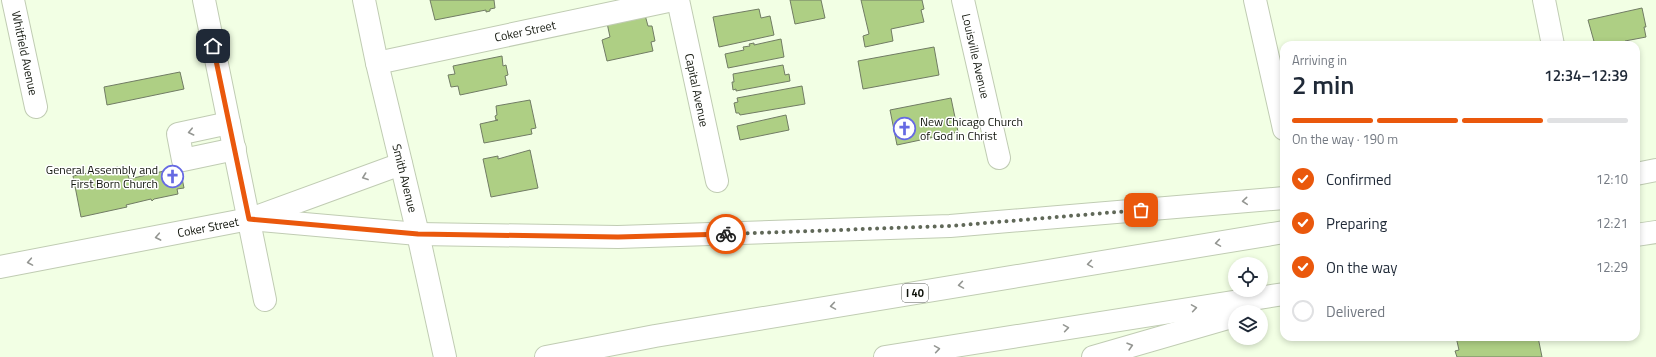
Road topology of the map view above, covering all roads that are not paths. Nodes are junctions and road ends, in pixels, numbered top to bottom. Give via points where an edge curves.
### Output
1 (13, 0) edge
2 (204, 0) edge
3 (364, 0) edge
4 (673, 0) edge
5 (678, 0) edge
6 (963, 0) edge
7 (1255, 0) edge
8 (1544, 0) edge
9 (1552, 41) edge
10 (377, 62) junction
11 (36, 107) dead end
12 (1280, 111) edge
13 (229, 123) junction
14 (235, 149) junction
15 (999, 158) dead end
16 (401, 164) junction
17 (1656, 170) edge
18 (1640, 173) edge
19 (717, 181) dead end
20 (1280, 198) edge
21 (249, 219) junction
22 (1656, 232) edge
23 (1280, 233) edge
24 (418, 234) junction
25 (1640, 234) edge
26 (0, 267) edge
27 (1280, 295) edge
28 (265, 300) dead end
29 (1280, 302) edge
30 (1268, 306) edge
31 (1228, 318) edge
32 (445, 357) edge
33 (546, 357) edge
34 (885, 357) edge
35 (1093, 357) edge

1 - 11 main road, Whitfield Avenue
2 - 13 main road
3 - 10 main road, Smith Avenue
4 - 10 main road, Coker Street
5 - 19 main road, Capital Avenue
6 - 15 main road, Louisville Avenue
7 - 12 main road
8 - 9 main road
10 - 16 main road, Smith Avenue
13 - 14 main road
13 -> 14 main road via 178,134 183,160
14 - 21 main road
16 -> 21 main road
16 - 24 main road, Smith Avenue
17 - 18 main road
20 -> 24 main road, Coker Street via 950,226 618,237
21 - 24 main road, Coker Street
21 -> 26 main road, Coker Street
21 - 28 main road
22 - 25 main road
23 -> 33 main road, I 40 via 655,336
24 - 32 main road, Smith Avenue
34 -> 27 main road
29 - 30 main road
35 -> 31 main road

